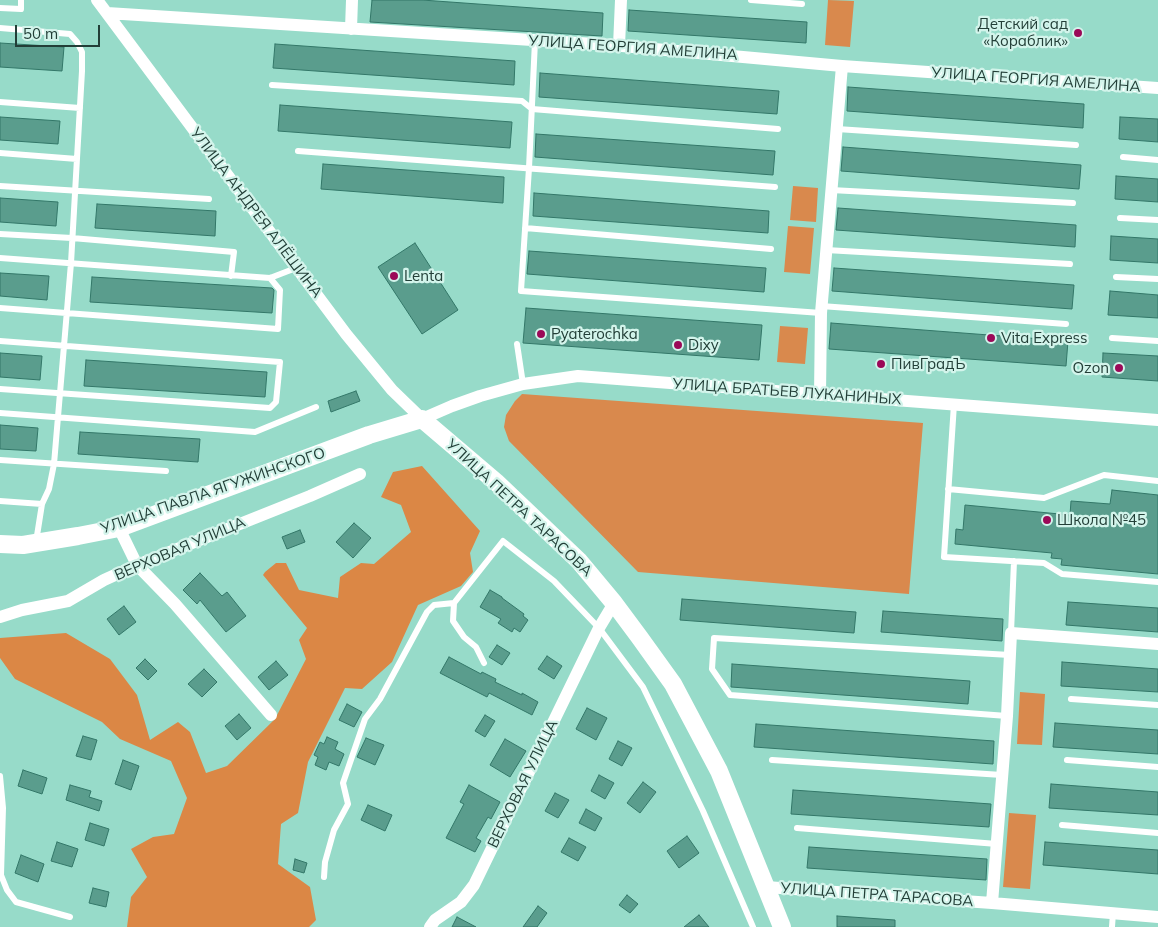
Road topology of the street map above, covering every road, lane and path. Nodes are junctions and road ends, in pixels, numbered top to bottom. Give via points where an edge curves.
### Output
1 (22, 0) edge
2 (98, 0) edge
3 (352, 0) edge
4 (621, 0) edge
5 (751, 0) edge
6 (802, 4) dead end
7 (0, 8) edge
8 (107, 13) junction
9 (0, 28) edge
10 (351, 29) junction
11 (535, 40) junction
12 (619, 46) junction
13 (842, 66) junction
14 (272, 84) dead end
15 (1158, 88) edge
16 (0, 102) edge
17 (80, 108) junction
18 (532, 108) junction
19 (778, 129) dead end
20 (837, 129) junction
21 (1076, 145) dead end
22 (298, 151) dead end
23 (0, 153) edge
24 (1124, 157) dead end
25 (77, 159) junction
26 (1158, 160) edge
27 (529, 168) junction
28 (0, 186) edge
29 (775, 186) dead end
30 (831, 190) junction
31 (75, 191) junction
32 (209, 199) dead end
33 (1073, 203) dead end
34 (1120, 218) dead end
35 (1158, 220) edge
36 (525, 228) junction
37 (0, 234) edge
38 (72, 238) junction
39 (771, 249) dead end
40 (826, 250) junction
41 (0, 258) edge
42 (71, 263) junction
43 (1070, 264) dead end
44 (296, 268) junction
45 (232, 276) junction
46 (1116, 277) dead end
47 (270, 278) junction
48 (1158, 279) edge
49 (0, 308) edge
50 (821, 309) junction
51 (67, 312) junction
52 (1066, 324) dead end
53 (1112, 338) dead end
54 (0, 341) edge
55 (1158, 341) edge
56 (517, 344) dead end
57 (64, 346) junction
58 (523, 384) junction
59 (0, 389) edge
60 (61, 393) junction
61 (820, 395) junction
62 (954, 404) junction
63 (316, 407) dead end
64 (0, 413) edge
65 (58, 417) junction
66 (422, 419) junction
67 (1158, 420) edge
68 (0, 460) edge
69 (54, 464) junction
70 (166, 470) dead end
71 (360, 474) dead end
72 (1158, 481) edge
73 (948, 489) junction
74 (0, 502) edge
75 (42, 504) junction
76 (119, 528) junction
77 (36, 543) junction
78 (0, 544) edge
79 (1014, 562) junction
80 (137, 565) junction
81 (1158, 582) edge
82 (454, 603) junction
83 (614, 603) junction
84 (0, 617) edge
85 (599, 628) junction
86 (1011, 633) junction
87 (1158, 644) edge
88 (1010, 655) junction
89 (484, 663) dead end
90 (1070, 700) dead end
91 (1158, 706) edge
92 (271, 715) dead end
93 (1007, 716) junction
94 (772, 760) dead end
95 (1067, 760) dead end
96 (1158, 767) edge
97 (1002, 775) junction
98 (0, 776) edge
99 (1062, 825) dead end
100 (797, 828) dead end
101 (1158, 833) edge
102 (997, 844) junction
103 (324, 877) dead end
104 (766, 887) junction
105 (992, 903) junction
106 (1113, 913) junction
107 (1158, 917) edge
108 (70, 918) dead end
109 (430, 927) edge
110 (753, 927) edge
111 (782, 927) edge
112 (1112, 927) edge

1 - 7 lane via 21,9
2 - 8 street, УЛИЦА АНДРЕЯ АЛЁШИНА
3 - 10 street
4 - 12 street
5 - 6 lane
8 - 10 street, УЛИЦА ГЕОРГИЯ АМЕЛИНА
8 - 44 street, УЛИЦА АНДРЕЯ АЛЁШИНА
9 - 17 lane via 70,34 82,52
10 - 11 street, УЛИЦА ГЕОРГИЯ АМЕЛИНА
11 - 12 street, УЛИЦА ГЕОРГИЯ АМЕЛИНА
11 - 18 lane
12 - 13 street, УЛИЦА ГЕОРГИЯ АМЕЛИНА
13 - 15 street, УЛИЦА ГЕОРГИЯ АМЕЛИНА
13 - 20 street
14 - 18 lane via 522,101
16 - 17 lane
17 - 25 lane
18 - 19 lane
18 - 27 lane
20 - 21 lane
20 - 30 street
22 - 27 lane
23 - 25 lane
24 - 26 lane
25 - 31 lane
27 - 29 lane
27 - 36 lane
28 - 31 lane
30 - 33 lane
30 - 40 street
31 - 32 lane
31 - 38 lane
34 - 35 lane
36 - 39 lane
36 - 50 lane via 520,291
37 - 38 lane
38 - 42 lane
38 - 45 lane via 234,252
40 - 43 lane
40 - 50 street
41 - 42 lane
42 - 45 lane
42 - 51 lane
44 - 47 lane
44 - 66 street, УЛИЦА АНДРЕЯ АЛЁШИНА via 392,390
45 - 47 lane
46 - 48 lane
47 - 51 lane via 280,290 278,329
49 - 51 lane
50 - 52 lane
50 - 61 street
51 - 57 lane
53 - 55 lane
54 - 57 lane
56 - 58 lane
57 - 60 lane
57 - 60 lane via 280,362 276,402 270,408
58 - 61 street, УЛИЦА БРАТЬЕВ ЛУКАНИНЫХ via 578,376
58 - 66 street, УЛИЦА БРАТЬЕВ ЛУКАНИНЫХ via 480,396
59 - 60 lane
60 - 65 lane
61 - 62 street, УЛИЦА БРАТЬЕВ ЛУКАНИНЫХ
62 - 67 street, УЛИЦА БРАТЬЕВ ЛУКАНИНЫХ
62 - 73 lane
63 - 65 lane via 255,432
64 - 65 lane
65 - 69 lane
66 - 76 street, УЛИЦА ПАВЛА ЯГУЖИНСКОГО via 369,435
66 - 83 street, УЛИЦА ПЕТРА ТАРАСОВА via 496,482 572,554
68 - 69 lane
69 - 70 lane
69 - 75 lane
71 - 80 street, ВЕРХОВАЯ УЛИЦА
72 - 73 lane via 1104,476 1044,498
73 - 79 lane via 944,557
74 - 75 lane
75 - 77 lane
76 - 77 street, УЛИЦА ПАВЛА ЯГУЖИНСКОГО
76 - 80 street
77 - 78 street, УЛИЦА ПАВЛА ЯГУЖИНСКОГО
79 - 81 lane via 1044,563 1062,574
79 - 86 lane
80 - 84 street, ВЕРХОВАЯ УЛИЦА via 68,601
80 - 92 street via 176,604
82 - 85 lane via 503,541 554,581
82 - 89 lane via 453,621 476,647
82 - 103 lane via 434,606 427,612 380,699 365,718 343,783 348,804 334,830
83 - 85 street, ВЕРХОВАЯ УЛИЦА
83 - 104 street, УЛИЦА ПЕТРА ТАРАСОВА via 673,684 719,771
85 - 109 street, ВЕРХОВАЯ УЛИЦА via 474,885 461,902
85 - 110 lane via 643,687 703,811
86 - 87 street
86 - 88 street
88 - 93 street
88 - 93 lane via 714,638 712,669 730,695
90 - 91 lane
93 - 97 street
94 - 97 lane
95 - 96 lane
97 - 102 street
98 - 108 lane via 3,808 1,874 7,890 16,902
99 - 101 lane
100 - 102 lane
102 - 105 street
104 - 105 street, УЛИЦА ПЕТРА ТАРАСОВА
104 - 111 street
105 - 106 street, УЛИЦА ПЕТРА ТАРАСОВА
106 - 107 street, УЛИЦА ПЕТРА ТАРАСОВА
106 - 112 lane

